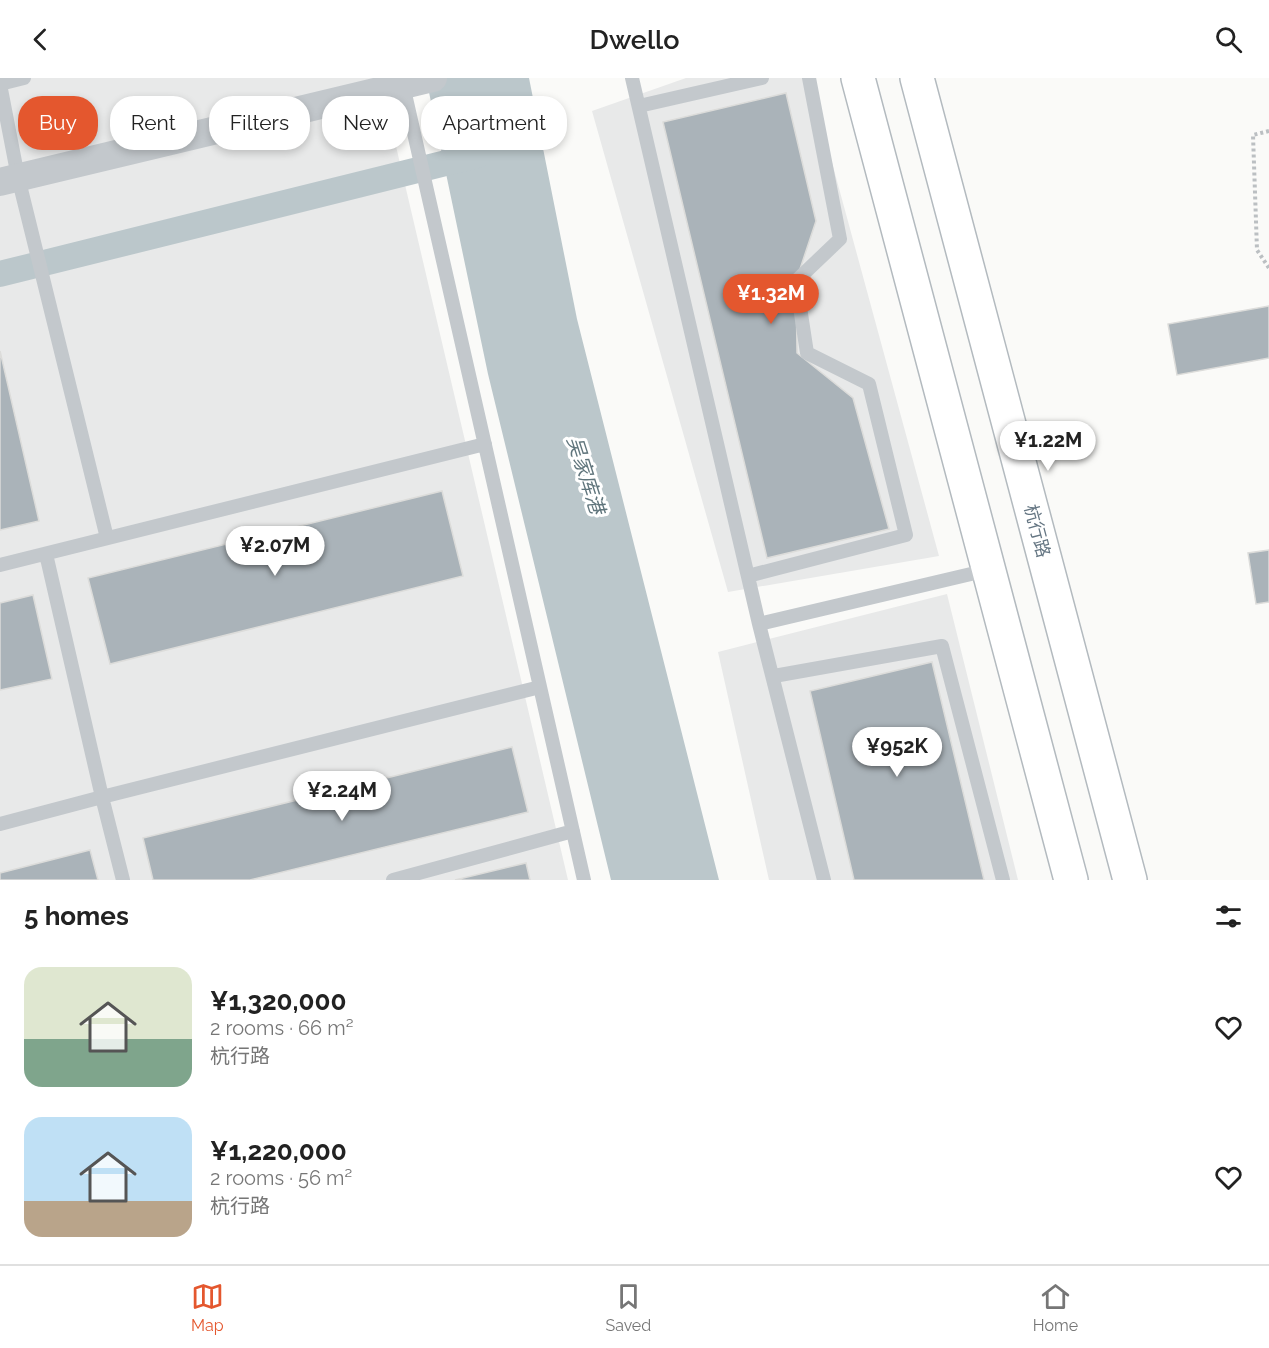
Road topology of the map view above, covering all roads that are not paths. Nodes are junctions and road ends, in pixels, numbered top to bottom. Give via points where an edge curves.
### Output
1 (24, 78) edge
2 (632, 78) edge
3 (762, 78) edge
4 (808, 78) edge
5 (858, 78) edge
6 (917, 78) edge
7 (417, 82) edge
8 (0, 84) edge
9 (639, 106) junction
10 (9, 180) edge
11 (485, 444) junction
12 (107, 538) junction
13 (46, 554) junction
14 (0, 565) edge
15 (988, 570) junction
16 (748, 576) junction
17 (759, 624) junction
18 (774, 676) junction
19 (540, 687) junction
20 (102, 797) junction
21 (0, 824) edge
22 (573, 831) junction
23 (123, 880) edge
24 (393, 880) edge
25 (584, 880) edge
26 (824, 880) edge
27 (1003, 880) edge
28 (1071, 880) edge
29 (1130, 880) edge

1 - 8 lane
2 - 9 lane
3 - 9 lane
4 - 16 lane via 840,239 796,281 807,353 869,384 906,535
5 - 15 main road
6 - 29 main road, 杭行路
7 - 10 street
7 - 11 lane
8 - 10 lane
9 - 16 lane
10 - 12 lane
11 - 12 lane
11 - 19 lane
12 - 13 lane
13 - 14 lane
13 - 20 lane
15 - 17 lane
15 - 28 main road
16 - 17 lane
17 - 18 lane
18 - 26 lane
18 - 27 lane via 942,646
19 - 20 lane
19 - 22 lane
20 - 21 lane
20 - 23 lane
22 - 24 lane
22 - 25 lane

